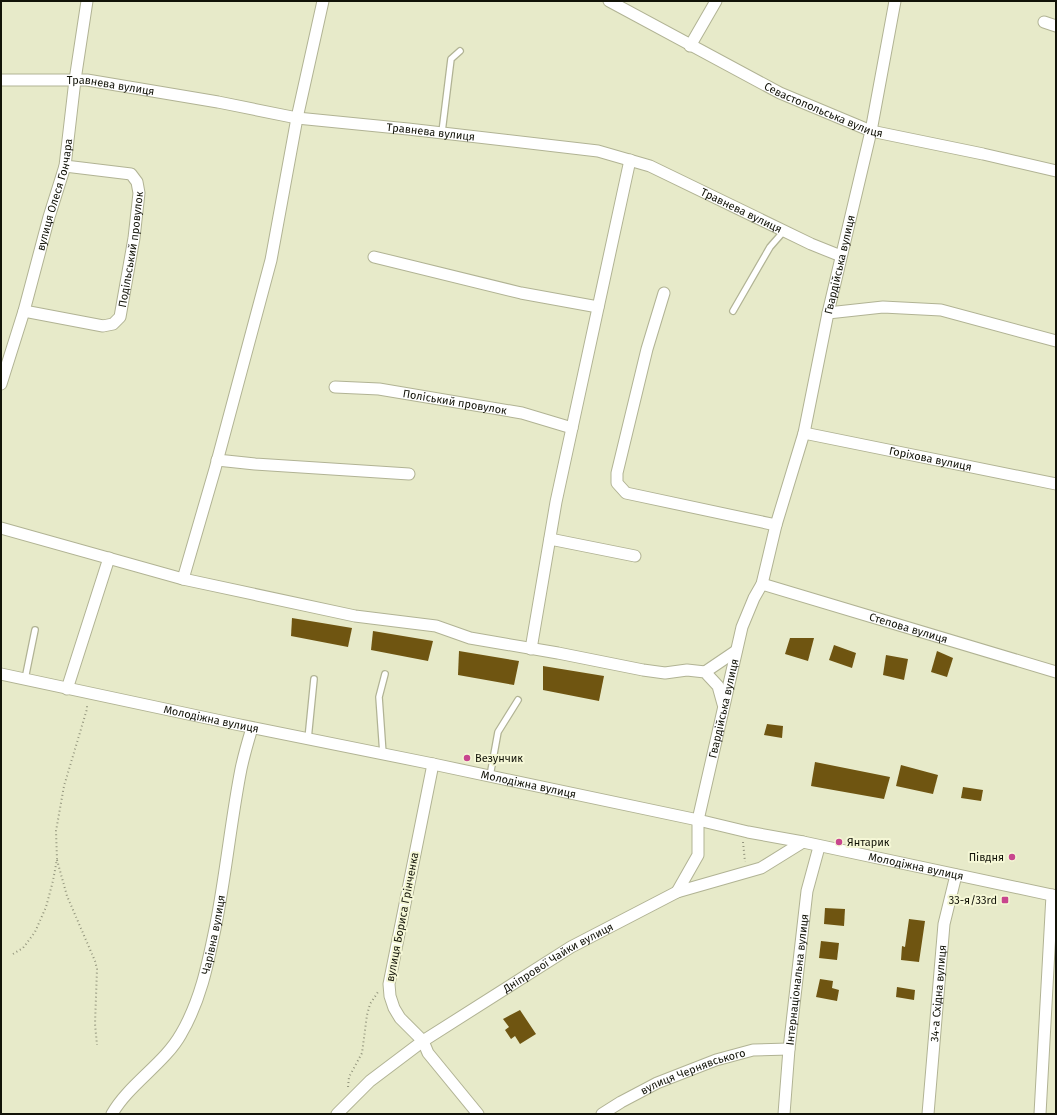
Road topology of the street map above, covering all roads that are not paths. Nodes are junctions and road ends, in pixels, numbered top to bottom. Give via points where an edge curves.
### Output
1 (87, 1) edge
2 (323, 1) edge
3 (609, 1) edge
4 (716, 1) edge
5 (895, 1) edge
6 (1044, 22) dead end
7 (1056, 26) edge
8 (690, 46) junction
9 (460, 51) dead end
10 (1, 80) edge
11 (75, 80) junction
12 (297, 118) junction
13 (871, 130) junction
14 (442, 132) junction
15 (630, 160) junction
16 (65, 166) junction
17 (1056, 171) edge
18 (784, 231) junction
19 (841, 256) junction
20 (374, 257) dead end
21 (664, 294) dead end
22 (598, 307) junction
23 (24, 311) junction
24 (733, 311) dead end
25 (828, 313) junction
26 (1056, 340) edge
27 (1, 384) edge
28 (335, 387) dead end
29 (572, 428) junction
30 (804, 434) junction
31 (218, 460) junction
32 (409, 474) dead end
33 (1056, 484) edge
34 (776, 526) junction
35 (1, 528) edge
36 (550, 539) junction
37 (635, 556) dead end
38 (109, 558) junction
39 (183, 579) junction
40 (762, 584) junction
41 (35, 630) dead end
42 (531, 649) junction
43 (736, 651) junction
44 (705, 672) junction
45 (1056, 672) edge
46 (1, 674) edge
47 (385, 674) dead end
48 (25, 679) junction
49 (314, 679) dead end
50 (67, 689) junction
51 (518, 700) dead end
52 (724, 706) junction
53 (252, 728) junction
54 (308, 739) junction
55 (383, 754) junction
56 (432, 764) junction
57 (490, 776) junction
58 (698, 820) junction
59 (803, 842) junction
60 (819, 847) junction
61 (956, 875) junction
62 (677, 892) junction
63 (1054, 896) edge
64 (423, 1041) junction
65 (790, 1049) junction
66 (341, 1110) edge
67 (112, 1114) edge
68 (478, 1114) edge
69 (602, 1114) edge
70 (784, 1114) edge
71 (928, 1114) edge
72 (1040, 1114) edge

1 - 11 street, вулиця Олеся Гончара
2 - 12 street
3 - 8 street, Севастопольська вулиця
4 - 8 street
5 - 13 street, Гвардійська вулиця
6 - 7 street
8 - 13 street, Севастопольська вулиця via 780,93
9 - 14 lane via 451,59
10 - 11 street, Травнева вулиця
11 - 12 street, Травнева вулиця via 210,101
11 - 16 street, вулиця Олеся Гончара
12 - 14 street, Травнева вулиця
12 - 31 street via 271,260
13 - 17 street, Севастопольська вулиця
13 - 19 street, Гвардійська вулиця
14 - 15 street, Травнева вулиця via 598,151
15 - 18 street, Травнева вулиця via 650,166
15 - 22 street
16 - 23 street, вулиця Олеся Гончара
16 - 23 street, Подільський провулок via 131,174 138,182 134,238 120,317 113,324 103,326
18 - 19 street, Травнева вулиця
18 - 24 lane via 770,248
19 - 25 street, Гвардійська вулиця
20 - 22 street via 521,293
21 - 34 street via 646,349 617,473 617,483 626,493
22 - 29 street
23 - 27 street, вулиця Олеся Гончара
25 - 26 street via 883,307 941,310
25 - 30 street, Гвардійська вулиця
28 - 29 street, Поліський провулок via 379,389 522,413
29 - 36 street
30 - 33 street, Горіхова вулиця
30 - 34 street, Гвардійська вулиця
31 - 32 street
31 - 39 street
34 - 40 street, Гвардійська вулиця
35 - 38 street
36 - 37 street
36 - 42 street
38 - 39 street
38 - 50 street
39 - 42 street via 355,616 436,626 470,638
40 - 43 street, Гвардійська вулиця via 742,627
40 - 45 street, Степова вулиця
41 - 48 lane
42 - 44 street via 665,673 687,670
43 - 44 street
43 - 52 street, Гвардійська вулиця
44 - 52 street via 718,686
46 - 48 street, Молодіжна вулиця
47 - 55 lane via 379,697
48 - 50 street, Молодіжна вулиця
49 - 54 lane
50 - 53 street, Молодіжна вулиця
51 - 57 lane via 498,732
52 - 58 street, Гвардійська вулиця
53 - 54 street, Молодіжна вулиця
53 - 67 street, Чарівна вулиця via 241,768 223,887 201,992 181,1035
54 - 55 street, Молодіжна вулиця
55 - 56 street, Молодіжна вулиця
56 - 57 street, Молодіжна вулиця
56 - 64 street, вулиця Бориса Грінченка via 389,984 394,1008 400,1018
57 - 58 street, Молодіжна вулиця
58 - 59 street, Молодіжна вулиця
58 - 62 street, Гвардійська вулиця via 698,855
59 - 60 street, Молодіжна вулиця
59 - 62 street, Дніпрової Чайки вулиця via 761,868
60 - 61 street, Молодіжна вулиця
60 - 65 street, Інтернаціональна вулиця via 807,891
61 - 63 street, Молодіжна вулиця
61 - 71 street, 34-а Східна вулиця via 944,924
62 - 64 street, Дніпрової Чайки вулиця via 570,947
63 - 72 street
64 - 66 street, Дніпрової Чайки вулиця via 370,1081
64 - 68 street, вулиця Бориса Грінченка via 428,1053
65 - 69 street, вулиця Чернявського via 753,1050 716,1060 657,1083
65 - 70 street, Інтернаціональна вулиця

